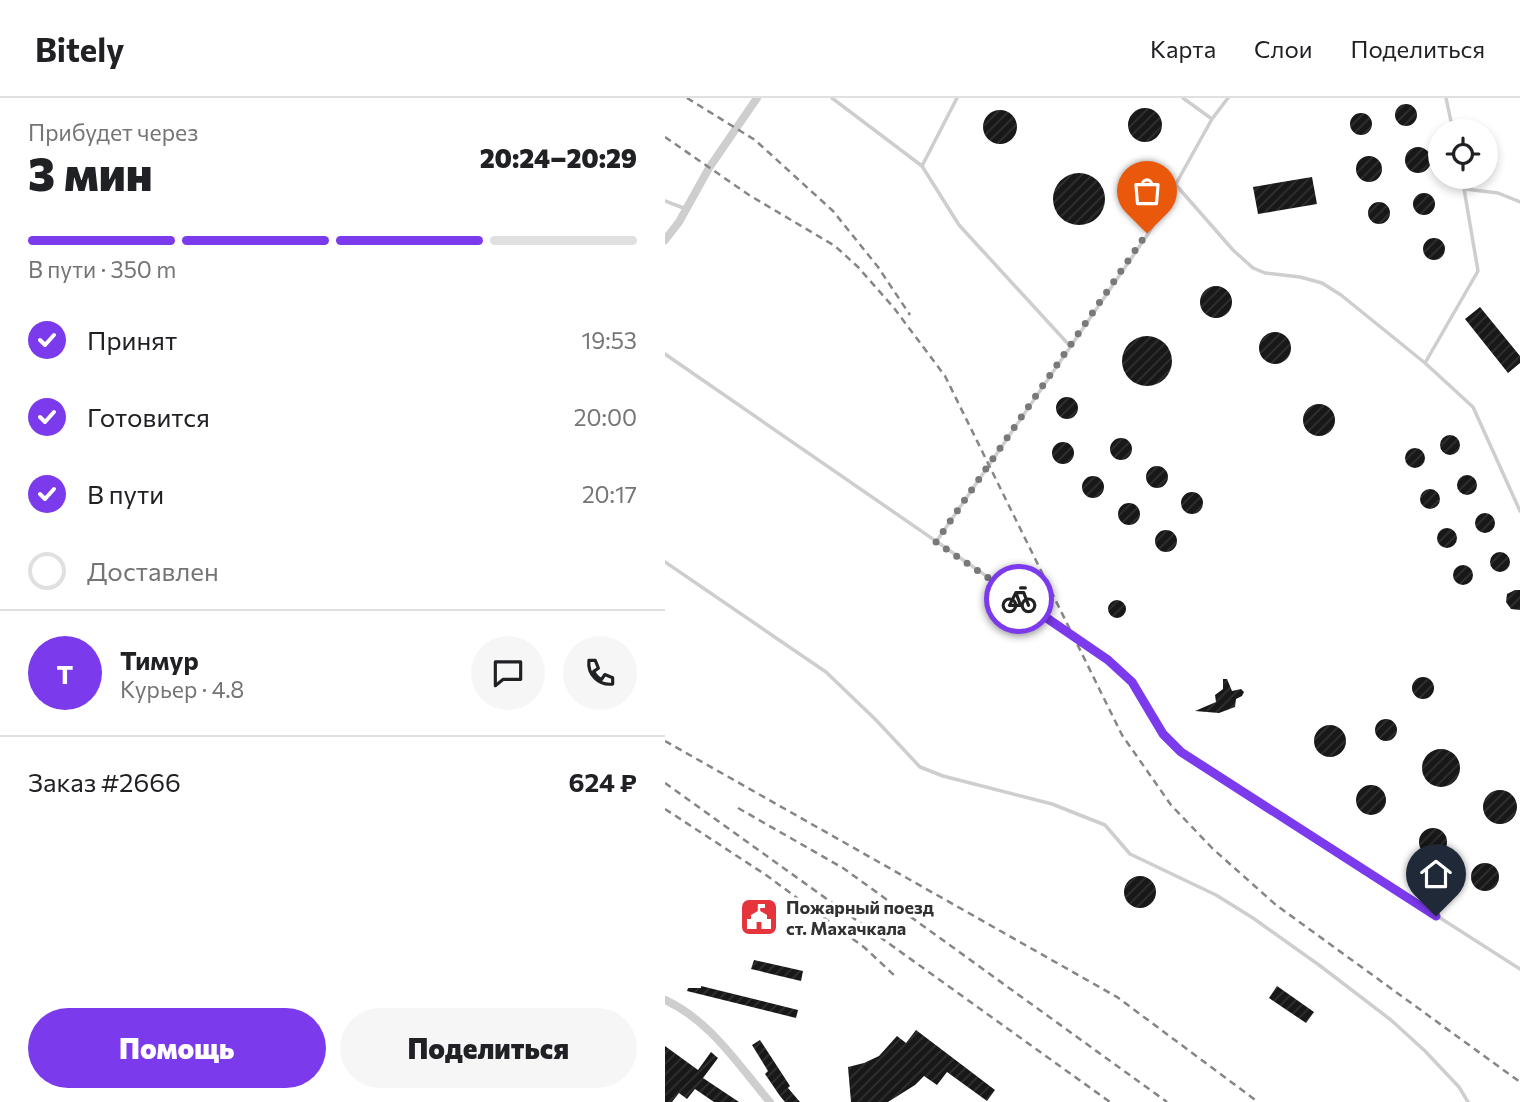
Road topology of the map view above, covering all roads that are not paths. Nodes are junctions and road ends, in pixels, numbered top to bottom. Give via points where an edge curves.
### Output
1 (757, 98) edge
2 (832, 98) edge
3 (957, 98) edge
4 (1183, 98) edge
5 (1228, 98) edge
6 (1446, 98) edge
7 (1212, 119) junction
8 (1450, 119) edge
9 (922, 166) junction
10 (1176, 184) junction
11 (1465, 189) joint
12 (665, 201) edge
13 (1520, 202) edge
14 (686, 209) junction
15 (665, 240) edge
16 (1070, 346) junction
17 (665, 354) edge
18 (1425, 363) junction
19 (1520, 512) edge
20 (936, 542) junction
21 (665, 562) edge
22 (1520, 970) edge
23 (665, 1000) edge
24 (769, 1102) edge
25 (1468, 1102) edge

1 - 14 street
2 - 9 lane
3 - 9 lane
4 - 7 lane
5 - 7 lane
6 - 8 lane
7 - 10 lane
9 - 16 lane via 958,225
10 - 16 lane
10 - 18 lane via 1253,268 1322,283
11 - 13 lane via 1498,193
11 - 18 lane via 1478,271
12 - 14 lane
14 - 15 street
16 - 20 lane
17 - 20 lane
18 - 19 lane via 1473,407
20 - 22 lane via 1108,660 1132,682 1163,734 1181,752
21 - 25 lane via 826,672 920,767 1052,804 1105,825 1130,854 1253,918 1391,1020 1459,1087
23 - 24 street via 693,1016 718,1039

